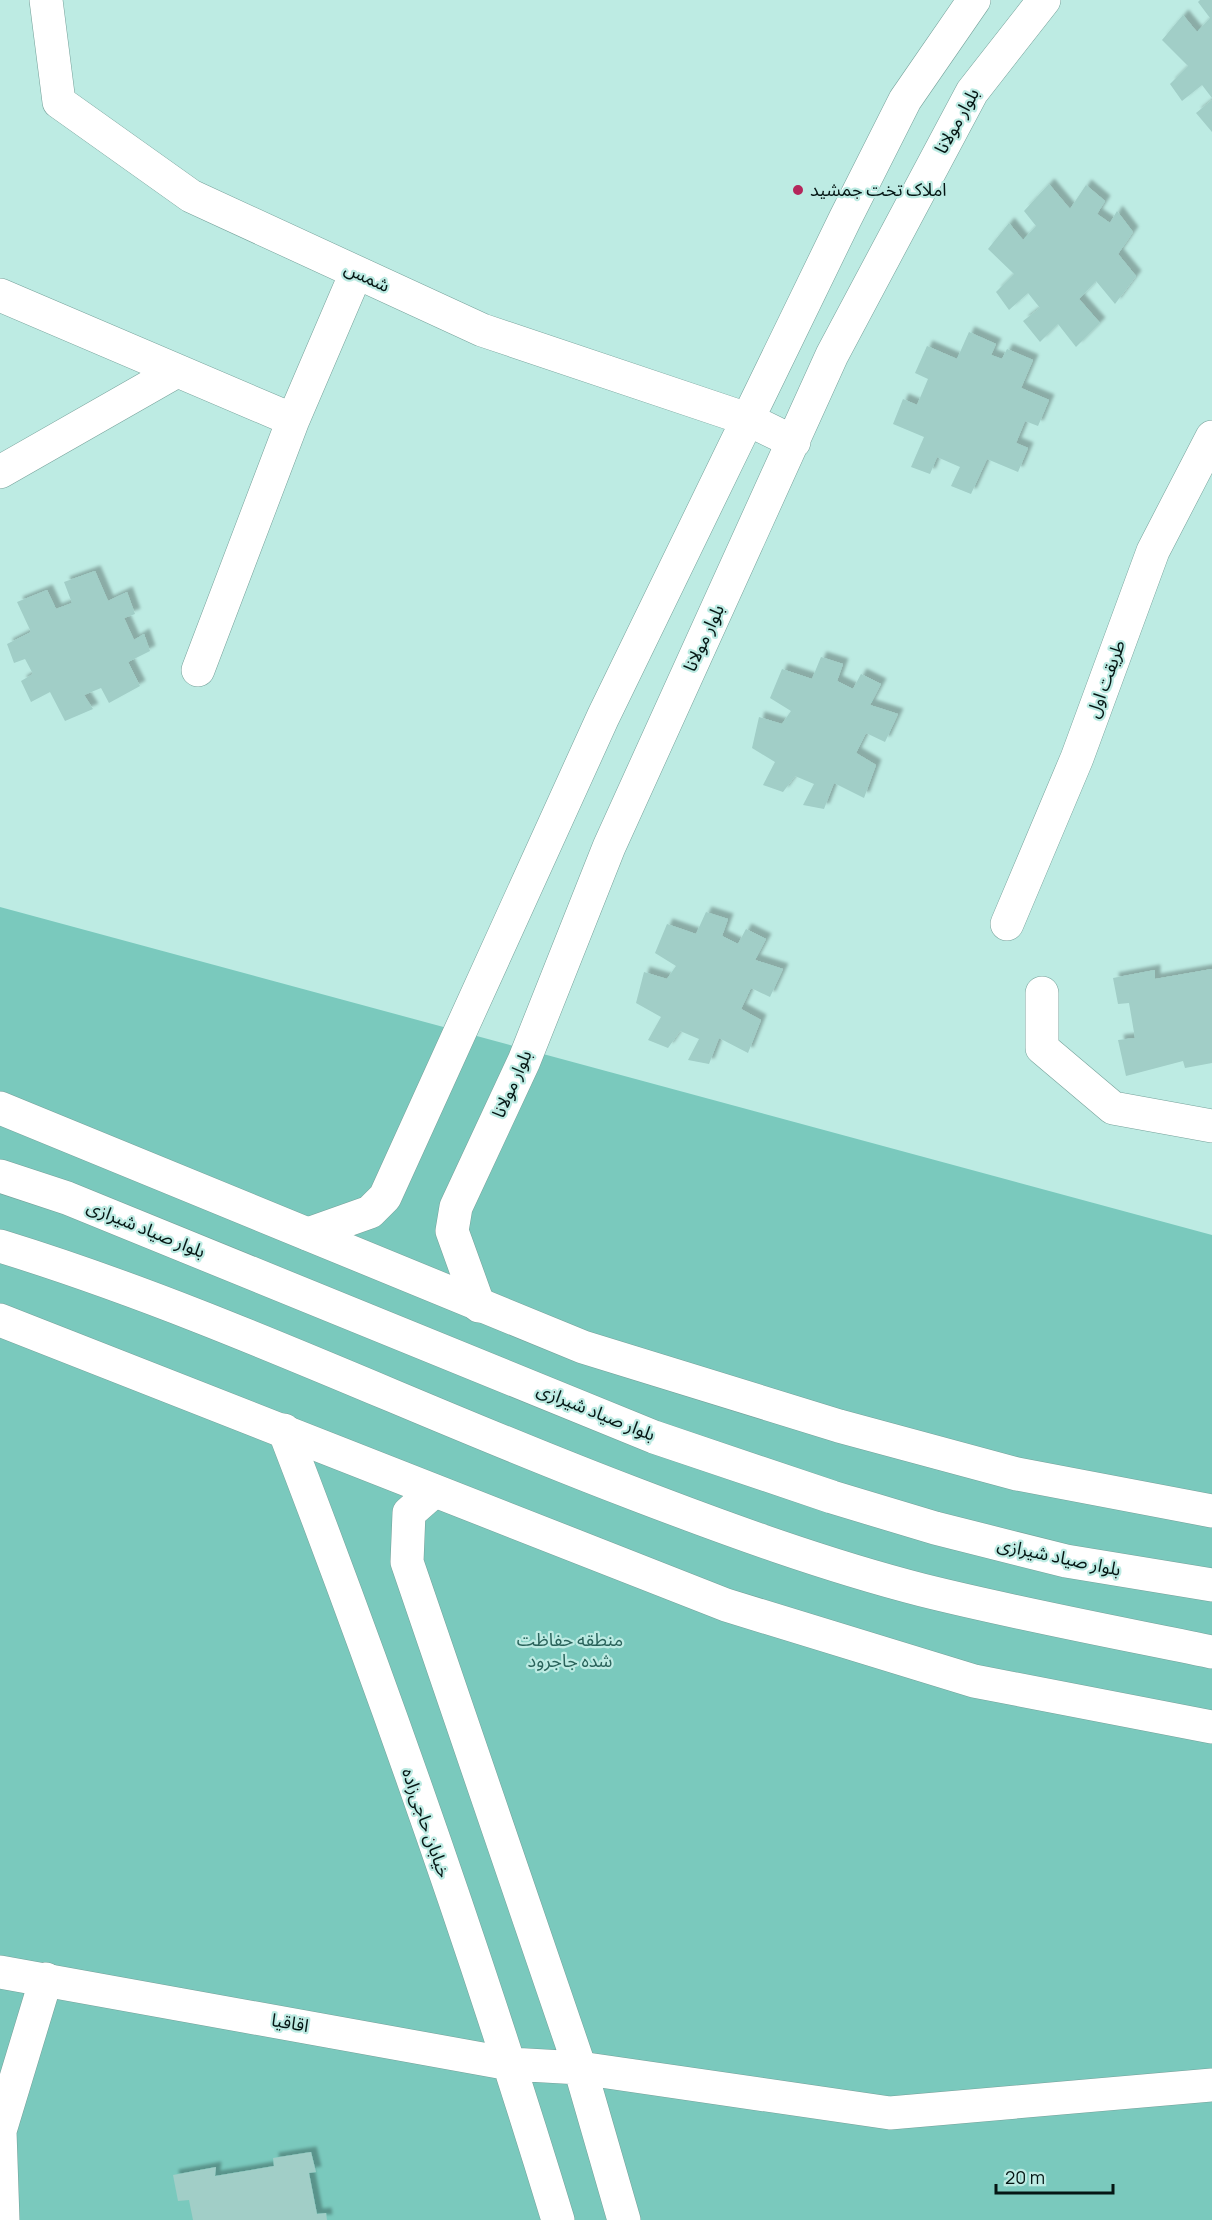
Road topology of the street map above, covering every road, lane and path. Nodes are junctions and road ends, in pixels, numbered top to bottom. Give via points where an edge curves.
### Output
1 (46, 0) edge
2 (974, 0) edge
3 (1044, 0) edge
4 (356, 273) junction
5 (0, 294) edge
6 (177, 371) junction
7 (747, 419) junction
8 (293, 420) junction
9 (1212, 437) edge
10 (794, 442) junction
11 (0, 472) edge
12 (198, 669) dead end
13 (1007, 924) dead end
14 (1042, 993) dead end
15 (0, 1108) edge
16 (1212, 1126) edge
17 (0, 1176) edge
18 (308, 1234) junction
19 (0, 1246) edge
20 (480, 1306) junction
21 (0, 1320) edge
22 (284, 1430) junction
23 (434, 1491) junction
24 (1212, 1511) edge
25 (1212, 1585) edge
26 (1212, 1652) edge
27 (1212, 1727) edge
28 (0, 1972) edge
29 (46, 1979) junction
30 (510, 2064) junction
31 (580, 2068) junction
32 (1212, 2085) edge
33 (3, 2220) edge
34 (558, 2220) edge
35 (624, 2220) edge

1 - 4 street, شمس via 59,102 191,196
2 - 7 street via 905,100
3 - 10 street, بلوار مولانا via 972,92 832,355
4 - 7 street, شمس via 482,330
4 - 8 street
5 - 6 street
6 - 8 street
6 - 11 street
7 - 10 street, شمس
7 - 18 street via 603,717 385,1197 370,1212
8 - 12 street
9 - 13 street, طریقت اول via 1153,551 1077,758
10 - 20 street, بلوار مولانا via 609,846 524,1061 456,1207 452,1231
14 - 16 street via 1042,1048 1113,1108
15 - 18 street
17 - 25 street, بلوار صیاد شیرازی via 89,1206 654,1437 799,1486 935,1528 1066,1561
18 - 20 street
19 - 26 street via 234,1329 634,1494 775,1544 921,1590
20 - 24 street via 583,1347 839,1426 1017,1474
21 - 22 street
22 - 23 street
22 - 30 street, خیابان حاجی‌زاده via 337,1567
23 - 27 street via 726,1605 963,1677
23 - 31 street via 409,1514 407,1562
28 - 29 street, اقاقیا
29 - 30 street, اقاقیا
29 - 33 street via 0,2131
30 - 31 street, اقاقیا
30 - 34 street, خیابان حاجی‌زاده
31 - 32 street, اقاقیا via 890,2113
31 - 35 street

